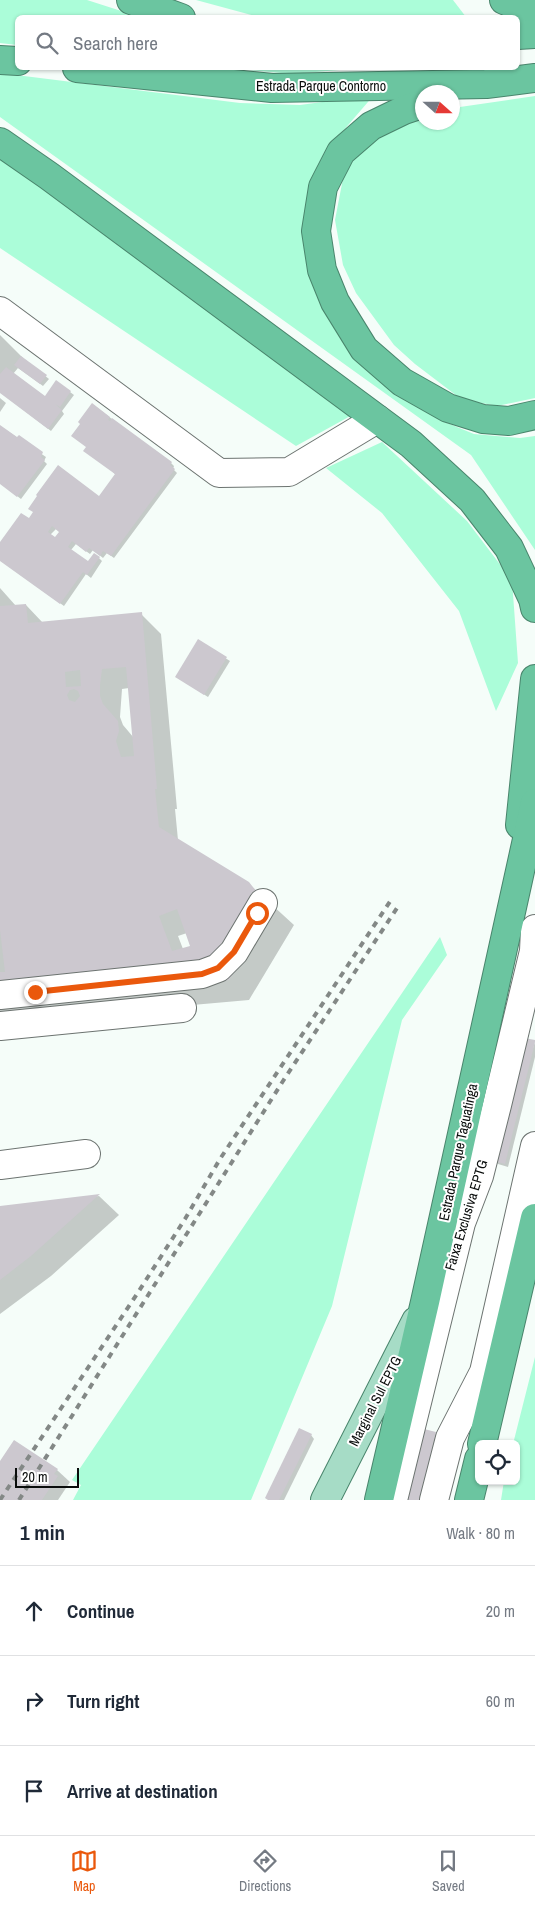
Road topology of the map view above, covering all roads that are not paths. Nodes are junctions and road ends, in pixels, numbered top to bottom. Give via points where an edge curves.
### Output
1 (132, 0) edge
2 (504, 0) edge
3 (535, 13) edge
4 (173, 15) edge
5 (535, 34) edge
6 (520, 36) edge
7 (0, 60) edge
8 (15, 61) edge
9 (96, 70) edge
10 (535, 78) edge
11 (486, 84) junction
12 (460, 92) edge
13 (415, 106) edge
14 (0, 142) edge
15 (0, 311) edge
16 (535, 415) edge
17 (377, 419) junction
18 (535, 608) edge
19 (535, 679) edge
20 (535, 803) edge
21 (263, 903) dead end
22 (512, 903) junction
23 (535, 929) edge
24 (0, 995) edge
25 (182, 1008) dead end
26 (0, 1026) edge
27 (484, 1034) junction
28 (535, 1146) edge
29 (485, 1153) junction
30 (86, 1154) dead end
31 (0, 1165) edge
32 (535, 1219) edge
33 (425, 1302) junction
34 (491, 1405) junction
35 (483, 1440) edge
36 (489, 1440) edge
37 (475, 1475) edge
38 (487, 1485) edge
39 (325, 1500) edge
40 (379, 1500) edge
41 (393, 1500) edge
42 (434, 1500) edge
43 (469, 1500) edge
44 (486, 1500) edge

1 - 4 highway
2 - 3 highway
5 - 6 highway
7 - 8 highway
9 - 11 highway, Estrada Parque Contorno via 272,88
10 - 11 highway, Estrada Parque Contorno
11 - 12 highway
13 - 16 highway via 371,126 341,152 323,186 316,231 322,270 334,302 364,349 402,382 448,408 483,419 509,421
14 - 17 highway
15 - 17 street via 219,473 289,472
17 - 18 highway via 411,444 472,500 509,548
19 - 22 highway
20 - 22 highway, Estrada Parque Taguatinga
21 - 24 street via 234,952 218,968 202,974
22 - 27 highway, Estrada Parque Taguatinga
23 - 29 street, Faixa Exclusiva EPTG via 534,951
25 - 26 street
27 - 29 street
27 - 33 highway, Estrada Parque Taguatinga
28 - 42 street via 484,1372 450,1438
29 - 41 street, Faixa Exclusiva EPTG via 462,1223
30 - 31 street
32 - 34 highway
33 - 39 main road, Marginal Sul EPTG
33 - 40 highway, Estrada Parque Taguatinga
34 - 35 highway
34 - 36 highway
37 - 43 highway
38 - 44 highway

